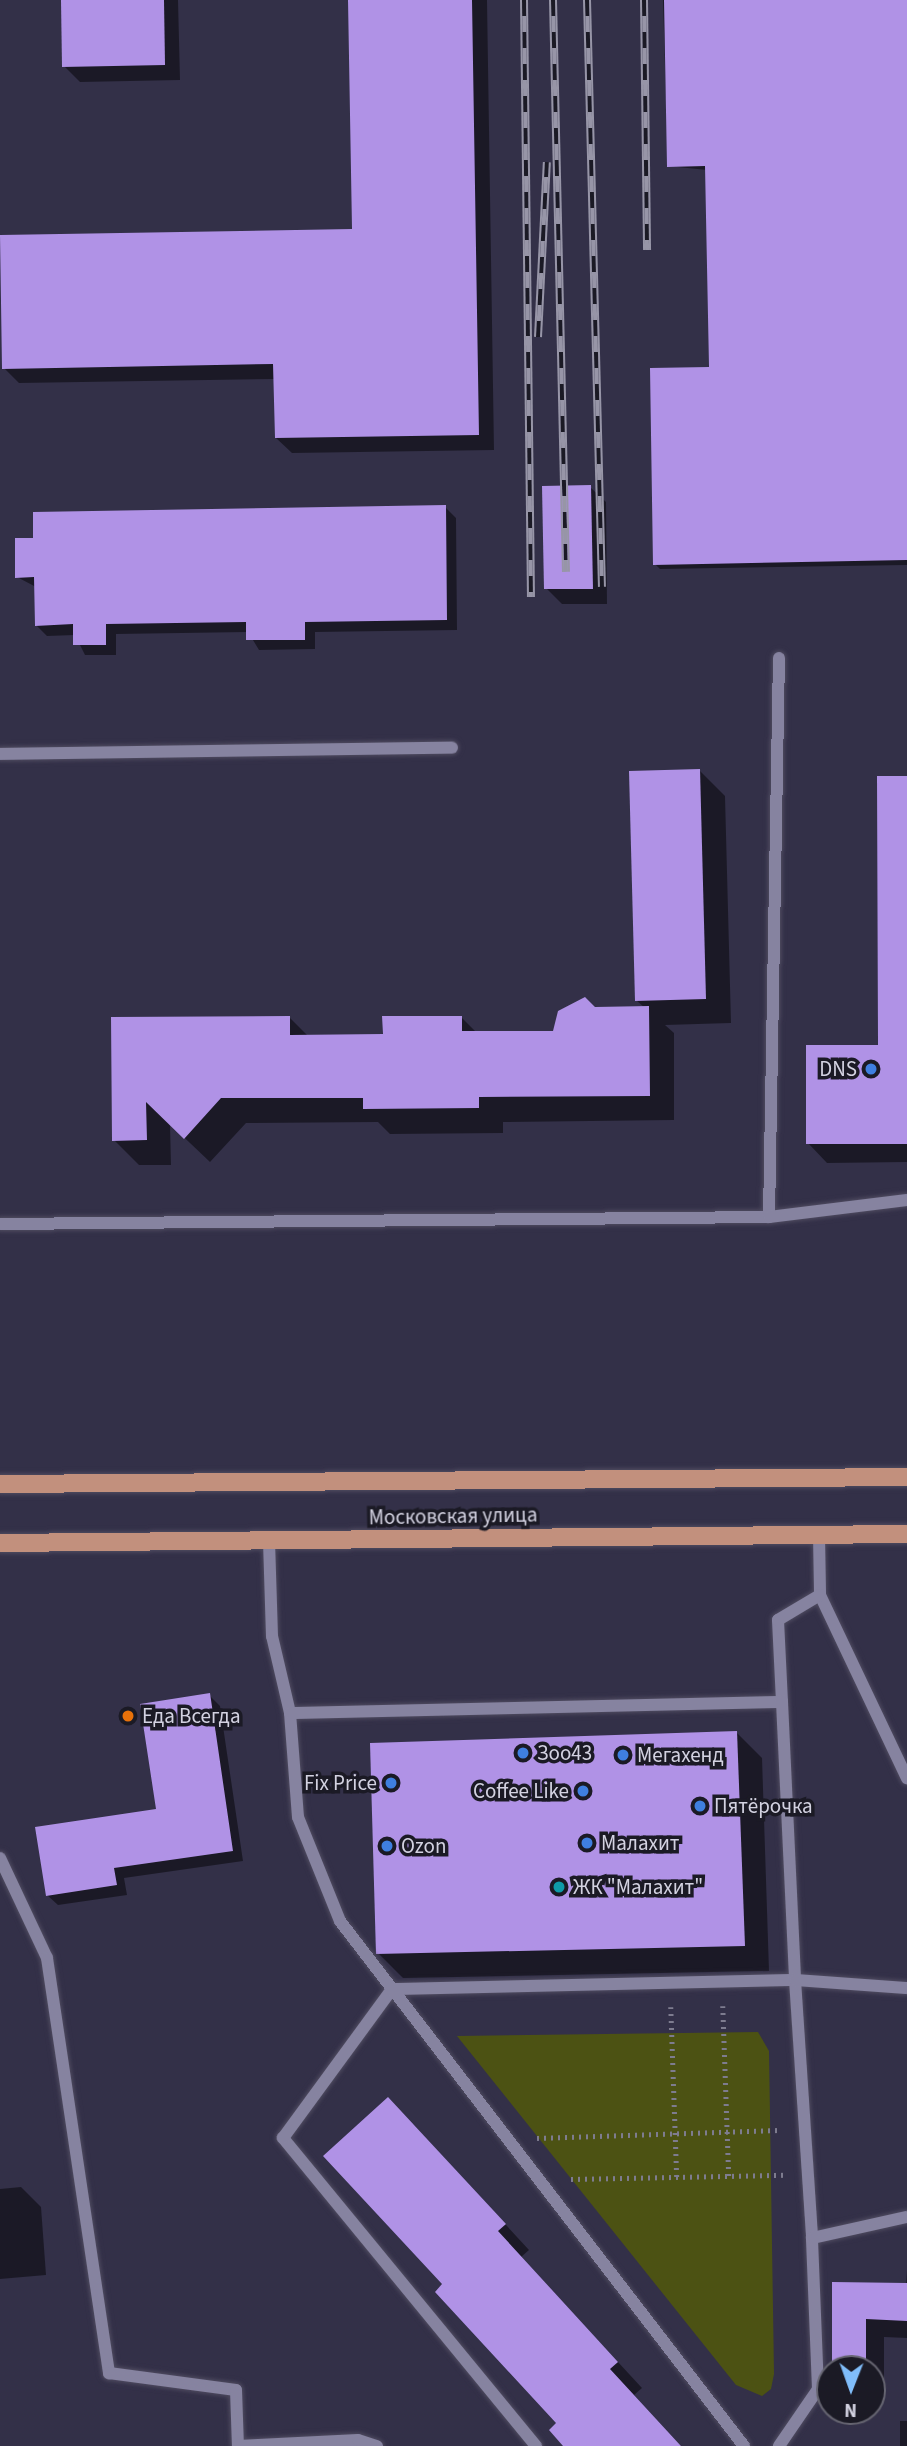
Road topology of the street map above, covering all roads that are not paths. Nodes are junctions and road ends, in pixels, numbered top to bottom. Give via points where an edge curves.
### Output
1 (779, 658) dead end
2 (452, 748) dead end
3 (0, 754) edge
4 (907, 1200) edge
5 (769, 1217) junction
6 (0, 1224) edge
7 (907, 1477) edge
8 (0, 1484) edge
9 (907, 1534) edge
10 (820, 1535) junction
11 (269, 1541) junction
12 (0, 1543) edge
13 (820, 1595) junction
14 (782, 1702) junction
15 (290, 1713) junction
16 (907, 1778) edge
17 (0, 1858) edge
18 (795, 1980) junction
19 (907, 1988) edge
20 (392, 1989) junction
21 (907, 2217) edge
22 (812, 2238) junction
23 (238, 2446) edge
24 (377, 2446) edge
25 (536, 2446) edge
26 (744, 2446) edge
27 (779, 2446) edge

1 - 5 lane
2 - 3 lane
4 - 5 lane
5 - 6 lane
7 - 8 main road, Московская улица
9 - 10 main road, Московская улица
10 - 11 main road, Московская улица
10 - 13 lane
11 - 12 main road, Московская улица
11 - 15 lane via 272,1636
13 - 14 lane via 778,1619
13 - 16 lane
14 - 15 lane
14 - 18 lane
15 - 20 lane via 298,1817 340,1921
17 - 23 lane via 47,1958 109,2373 236,2390
18 - 19 lane
18 - 20 lane
18 - 22 lane
20 - 25 lane via 283,2138
20 - 26 lane
21 - 22 lane
22 - 27 lane via 818,2389
23 - 24 lane via 358,2440

